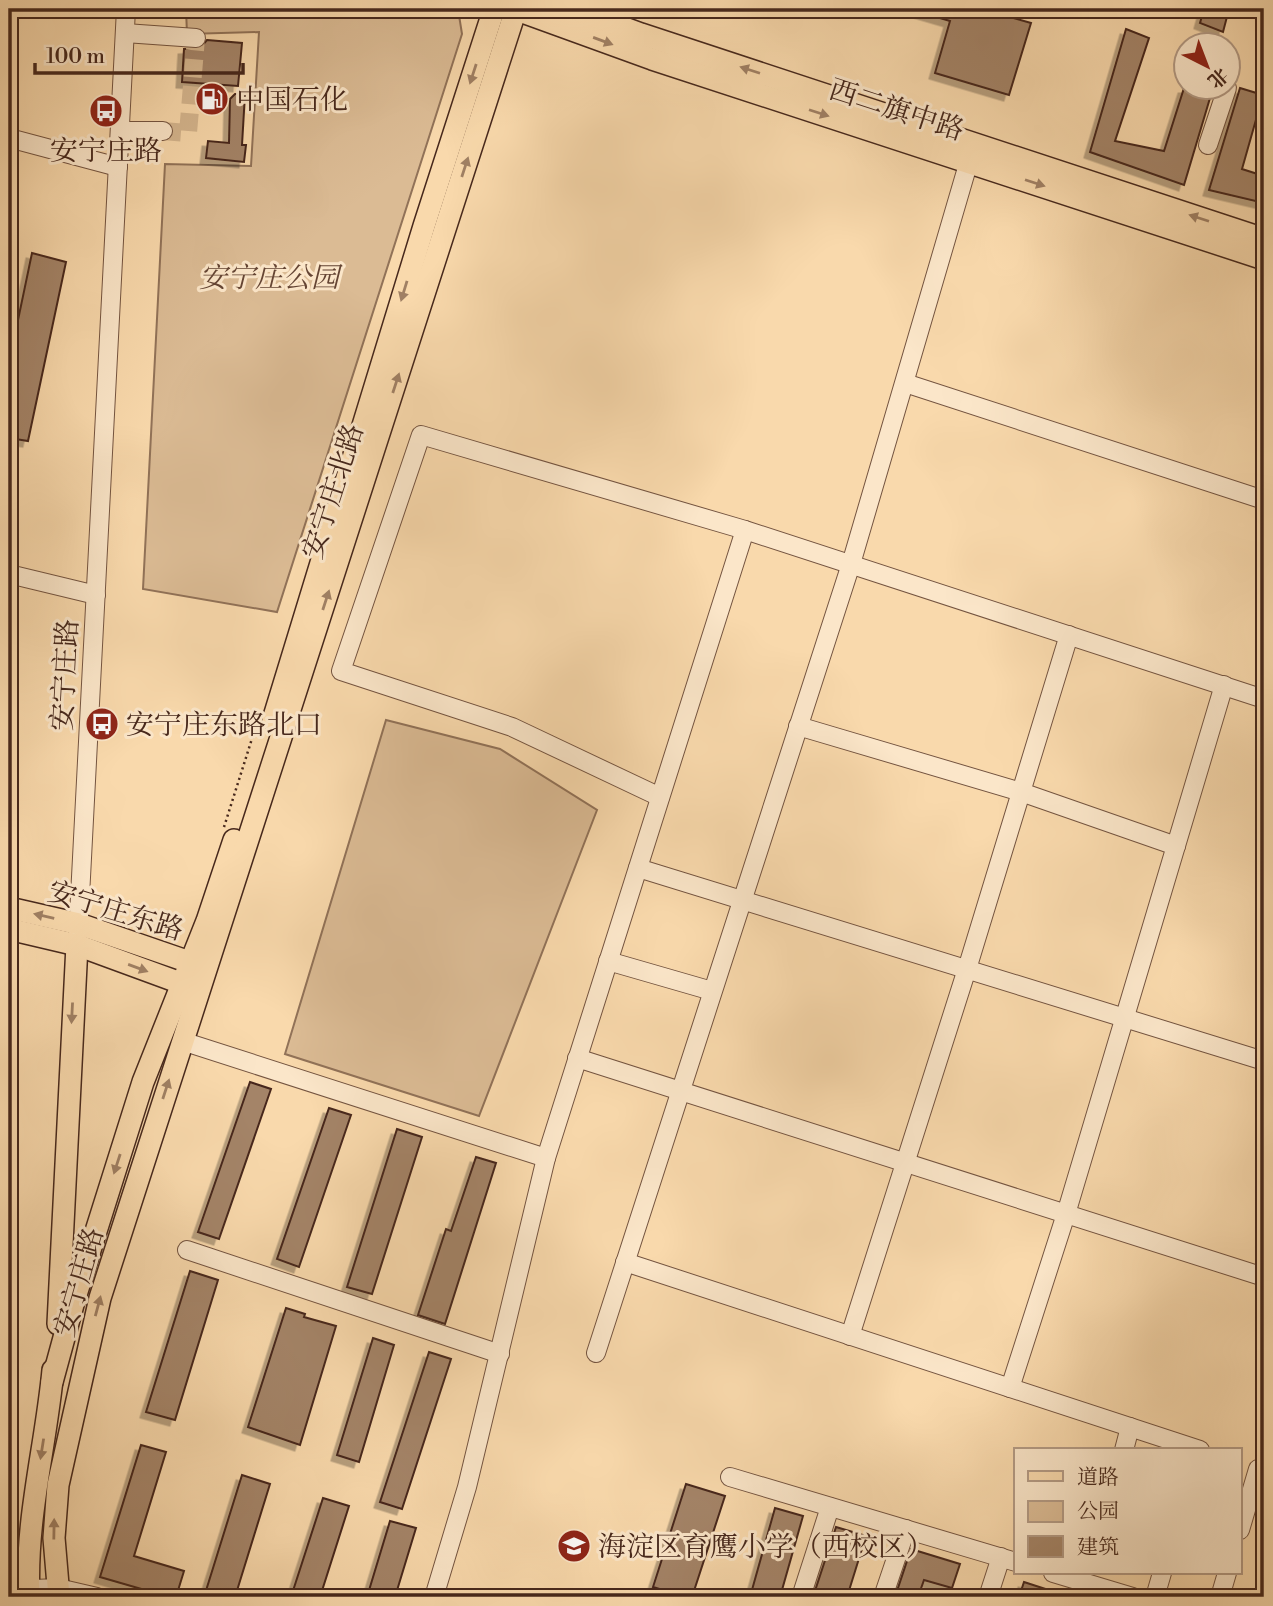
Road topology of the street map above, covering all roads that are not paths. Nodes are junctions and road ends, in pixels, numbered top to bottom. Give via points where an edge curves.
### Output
1 (127, 9) edge
2 (494, 9) edge
3 (515, 9) edge
4 (573, 9) edge
5 (595, 12) edge
6 (125, 33) junction
7 (196, 38) dead end
8 (1222, 102) edge
9 (120, 131) junction
10 (163, 131) tunnel mouth
11 (9, 138) edge
12 (1208, 145) dead end
13 (969, 161) junction
14 (118, 167) junction
15 (1264, 239) edge
16 (1264, 258) edge
17 (905, 383) junction
18 (1264, 500) edge
19 (745, 530) junction
20 (851, 564) junction
21 (9, 574) edge
22 (96, 595) junction
23 (1069, 635) junction
24 (1224, 685) junction
25 (1264, 698) edge
26 (799, 726) junction
27 (1021, 792) junction
28 (660, 797) junction
29 (1176, 846) junction
30 (638, 868) junction
31 (741, 900) junction
32 (9, 908) edge
33 (9, 929) edge
34 (78, 935) junction
35 (608, 961) junction
36 (199, 965) junction
37 (967, 969) junction
38 (191, 987) junction
39 (712, 991) junction
40 (1125, 1018) junction
41 (182, 1041) junction
42 (578, 1058) junction
43 (1264, 1061) edge
44 (680, 1091) junction
45 (545, 1158) junction
46 (905, 1162) junction
47 (1066, 1214) junction
48 (187, 1250) dead end
49 (625, 1262) junction
50 (1264, 1277) edge
51 (850, 1336) junction
52 (596, 1353) dead end
53 (500, 1354) junction
54 (52, 1382) junction
55 (1010, 1388) junction
56 (1130, 1427) junction
57 (1125, 1448) edge
58 (1191, 1448) edge
59 (1242, 1464) edge
60 (1261, 1470) edge
61 (730, 1477) dead end
62 (830, 1507) junction
63 (1242, 1524) edge
64 (906, 1529) junction
65 (1008, 1559) edge
66 (1060, 1574) edge
67 (1161, 1574) edge
68 (1227, 1574) edge
69 (1089, 1578) edge
70 (22, 1592) edge
71 (58, 1593) edge
72 (97, 1597) edge
73 (434, 1597) edge
74 (801, 1597) edge
75 (883, 1597) edge
76 (988, 1597) edge
77 (1133, 1597) edge
78 (1155, 1597) edge
79 (1220, 1597) edge

1 - 6 street, 安宁庄路
2 -> 36 main road, 安宁庄北路
3 -> 13 main road, 西二旗中路 via 652,59
36 -> 3 main road, 安宁庄北路
4 - 5 main road, 西二旗中路
15 -> 5 main road, 西二旗中路 via 641,34
6 - 7 street
6 - 9 street, 安宁庄路
8 - 12 street
9 - 10 street
9 - 14 street, 安宁庄路
11 - 14 street
13 -> 16 main road, 西二旗中路
13 - 17 street
14 - 22 street, 安宁庄路
17 - 18 street
17 - 20 street
19 - 20 street
19 - 28 street
19 - 28 street via 421,435 341,671 512,727
20 - 23 street
20 - 26 street
21 - 22 street
22 - 34 street, 安宁庄路
23 - 24 street
23 - 27 street
24 - 25 street
24 - 29 street
26 - 27 street
26 - 31 street
27 - 29 street
27 - 37 street
28 - 30 street
29 - 40 street
30 - 31 street
30 - 35 street
31 - 37 street
31 - 39 street
34 -> 32 main road, 安宁庄东路
33 - 34 main road, 安宁庄东路
34 - 36 main road, 安宁庄东路
34 -> 38 main road, 安宁庄东路
34 -> 54 main road, 安宁庄路
35 - 39 street
35 - 42 street
36 - 38 main road, 安宁庄北路
37 - 40 street
37 - 46 street
38 - 41 main road, 安宁庄路
38 -> 54 main road, 安宁庄路 via 143,1082
39 - 44 street
40 - 43 street
40 - 47 street
41 - 45 street
71 -> 41 main road, 安宁庄路 via 55,1512 68,1435 100,1298
42 - 44 street
42 - 45 street
44 - 46 street
44 - 49 street
45 - 53 street
46 - 47 street
46 - 51 street
47 - 50 street
47 - 55 street
48 - 53 street
49 - 51 street
49 - 52 street
51 - 55 street
53 - 73 street
54 -> 70 main road, 安宁庄路
55 - 56 street
56 - 57 street
56 - 58 street
59 - 60 street
60 - 63 street
61 - 62 street
62 - 64 street
62 - 74 street
64 - 65 street
64 - 75 street
65 - 76 street
66 - 69 street
67 - 78 street
68 - 79 street
69 - 77 street
70 - 71 street
71 - 72 street

